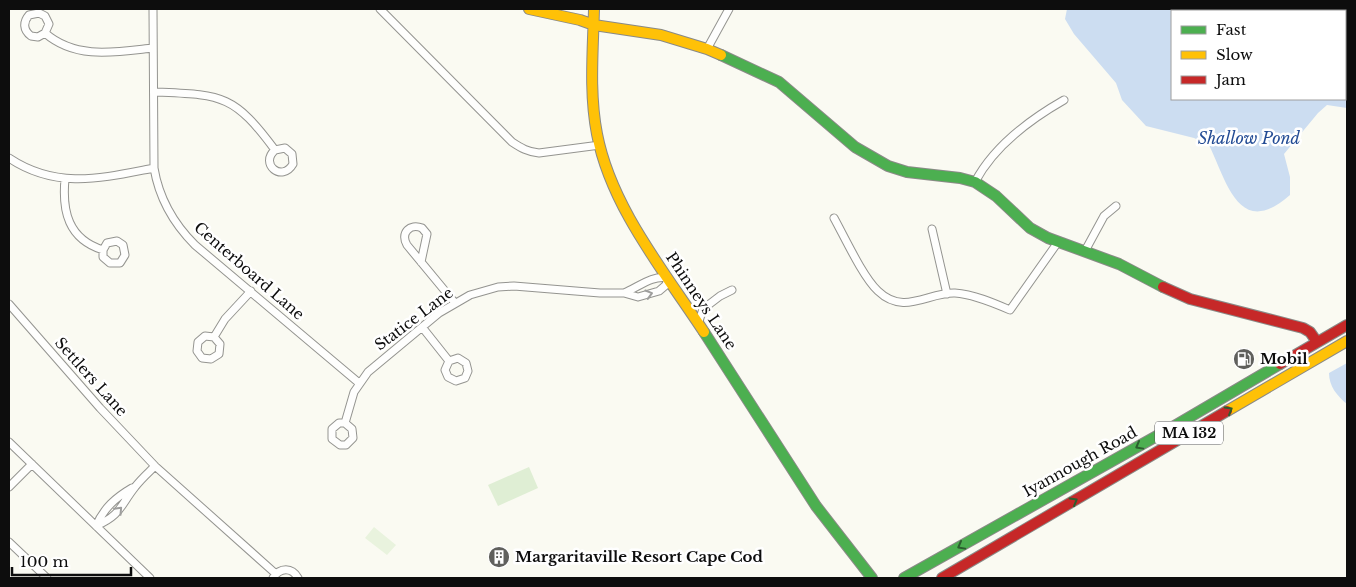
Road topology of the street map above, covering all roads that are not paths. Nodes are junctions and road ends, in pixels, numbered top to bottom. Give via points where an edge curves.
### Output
1 (153, 9) edge
2 (380, 9) edge
3 (529, 9) edge
4 (594, 9) edge
5 (728, 9) edge
6 (594, 25) junction
7 (45, 33) dead end
8 (154, 48) junction
9 (707, 49) junction
10 (154, 92) junction
11 (1064, 100) dead end
12 (600, 145) junction
13 (275, 150) dead end
14 (9, 158) edge
15 (154, 168) junction
16 (65, 179) junction
17 (975, 182) junction
18 (1116, 206) dead end
19 (834, 218) dead end
20 (932, 229) dead end
21 (1058, 242) junction
22 (103, 250) dead end
23 (1085, 251) junction
24 (421, 262) junction
25 (668, 278) junction
26 (732, 290) dead end
27 (250, 291) junction
28 (624, 293) junction
29 (947, 294) junction
30 (455, 303) junction
31 (9, 304) edge
32 (698, 324) junction
33 (1347, 325) edge
34 (422, 327) junction
35 (214, 337) dead end
36 (1347, 341) edge
37 (1317, 342) junction
38 (450, 361) dead end
39 (359, 383) junction
40 (345, 423) dead end
41 (9, 442) edge
42 (32, 464) junction
43 (155, 466) junction
44 (9, 487) edge
45 (96, 526) junction
46 (9, 542) edge
47 (275, 576) edge
48 (47, 578) edge
49 (150, 578) edge
50 (298, 578) edge
51 (872, 578) edge
52 (904, 578) edge
53 (942, 578) edge

1 - 8 street, Centerboard Lane
2 - 12 street via 520,147 539,153
3 - 6 main road
4 - 6 main road, Phinneys Lane
5 - 9 street
6 - 9 main road via 661,35
6 - 12 main road, Phinneys Lane via 593,98
7 - 8 street via 62,44 89,52
8 - 10 street, Centerboard Lane
9 - 17 main road via 779,82 846,141 879,162 907,172
10 - 13 street via 206,95 225,100 249,117
10 - 15 street, Centerboard Lane
11 - 17 street via 1038,115 1011,138 984,165
12 - 25 main road, Phinneys Lane via 619,200
14 - 16 street via 37,172
15 - 16 street via 98,178
15 - 27 street, Centerboard Lane via 164,204 185,235
16 - 22 street via 64,202 70,224 85,241
17 - 21 main road via 996,196 1030,228
18 - 23 street via 1104,216
19 - 29 street via 870,282 885,296 908,303
20 - 29 street
21 - 23 main road
21 - 29 street via 1010,310 964,294
23 - 37 main road via 1190,299 1303,328
24 - 24 street via 426,234 422,228 414,226 406,231 404,239
24 - 30 street
25 - 28 street, Statice Lane via 653,278
28 -> 25 street, Statice Lane via 638,297 656,292 666,285
25 - 32 main road, Phinneys Lane
26 - 32 street via 703,309
27 - 35 street
27 - 39 street, Centerboard Lane
28 - 30 street, Statice Lane via 514,286 483,291
30 - 34 street, Statice Lane
31 - 43 street, Settlers Lane
32 - 51 main road, Phinneys Lane via 816,506
33 - 37 main road, Iyannough Road / MA 132
34 - 38 street
34 - 39 street, Statice Lane via 372,368
53 -> 36 main road, Iyannough Road / MA 132
37 -> 52 main road, Iyannough Road / MA 132
39 - 40 street, Statice Lane
41 - 42 street
42 - 44 street
42 - 45 street
43 - 45 street via 135,487 116,498 102,513
43 - 47 street, Settlers Lane
45 - 49 street
46 - 48 street
47 - 50 street, Settlers Lane via 289,570

